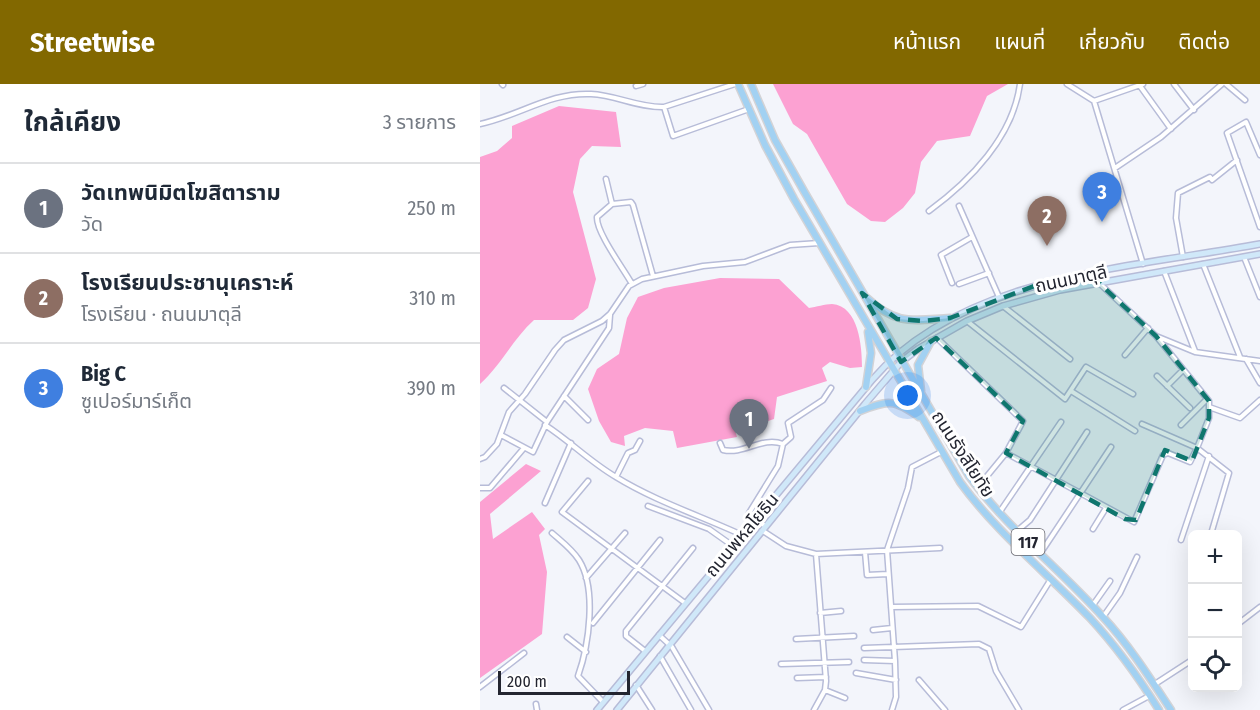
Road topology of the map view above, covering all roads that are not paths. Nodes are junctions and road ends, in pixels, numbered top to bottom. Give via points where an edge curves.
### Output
1 (643, 84) edge
2 (737, 84) edge
3 (751, 84) edge
4 (1020, 84) edge
5 (1067, 84) edge
6 (1077, 84) edge
7 (1174, 84) edge
8 (1224, 84) edge
9 (1141, 85) edge
10 (636, 86) dead end
11 (1079, 92) junction
12 (1245, 100) dead end
13 (1094, 101) junction
14 (664, 107) junction
15 (749, 110) junction
16 (1194, 110) junction
17 (480, 124) edge
18 (1171, 129) junction
19 (1260, 155) edge
20 (1237, 160) junction
21 (1116, 168) junction
22 (606, 179) dead end
23 (612, 204) junction
24 (959, 206) dead end
25 (929, 211) dead end
26 (1260, 226) edge
27 (972, 237) junction
28 (820, 243) junction
29 (1260, 244) edge
30 (1260, 254) edge
31 (1184, 257) junction
32 (1244, 257) junction
33 (1203, 264) junction
34 (1143, 265) junction
35 (1164, 271) junction
36 (989, 273) junction
37 (1097, 273) junction
38 (653, 276) junction
39 (952, 283) dead end
40 (1099, 283) junction
41 (632, 284) junction
42 (959, 284) dead end
43 (862, 293) junction
44 (999, 297) junction
45 (1260, 297) edge
46 (1003, 306) junction
47 (610, 314) junction
48 (951, 318) junction
49 (967, 321) junction
50 (868, 328) junction
51 (1148, 328) junction
52 (1156, 336) junction
53 (934, 339) junction
54 (1195, 351) junction
55 (896, 353) junction
56 (1125, 355) dead end
57 (1243, 358) junction
58 (1070, 359) dead end
59 (888, 361) junction
60 (1260, 361) edge
61 (902, 362) junction
62 (894, 370) junction
63 (1183, 370) junction
64 (1157, 376) dead end
65 (1260, 383) edge
66 (1167, 386) junction
67 (866, 387) junction
68 (504, 388) dead end
69 (831, 388) dead end
70 (1071, 391) junction
71 (1133, 394) dead end
72 (564, 396) junction
73 (1207, 399) junction
74 (923, 400) junction
75 (1260, 400) edge
76 (519, 401) junction
77 (1209, 407) junction
78 (1190, 408) dead end
79 (860, 411) junction
80 (588, 420) dead end
81 (922, 420) junction
82 (1061, 422) dead end
83 (546, 423) junction
84 (1142, 424) dead end
85 (1181, 425) dead end
86 (1135, 431) dead end
87 (1087, 432) dead end
88 (501, 435) junction
89 (640, 441) dead end
90 (571, 443) junction
91 (720, 443) dead end
92 (783, 444) junction
93 (1111, 447) dead end
94 (524, 448) junction
95 (1197, 448) junction
96 (941, 452) junction
97 (1006, 453) junction
98 (1209, 456) junction
99 (480, 459) edge
100 (1031, 467) junction
101 (616, 477) junction
102 (1056, 480) junction
103 (588, 481) dead end
104 (480, 488) edge
105 (977, 488) junction
106 (1080, 492) junction
107 (545, 503) dead end
108 (648, 506) dead end
109 (1106, 508) junction
110 (998, 514) junction
111 (756, 519) junction
112 (764, 528) junction
113 (1093, 529) dead end
114 (1212, 530) edge
115 (1016, 531) junction
116 (552, 533) dead end
117 (625, 534) dead end
118 (742, 535) junction
119 (660, 540) dead end
120 (1181, 540) dead end
121 (733, 546) junction
122 (693, 548) dead end
123 (940, 548) dead end
124 (613, 550) junction
125 (887, 550) junction
126 (865, 552) junction
127 (816, 554) junction
128 (1042, 555) junction
129 (1137, 557) dead end
130 (1036, 563) junction
131 (636, 568) junction
132 (888, 574) junction
133 (586, 578) junction
134 (1051, 579) junction
135 (1110, 581) dead end
136 (663, 586) junction
137 (685, 603) junction
138 (1093, 606) junction
139 (891, 607) junction
140 (1260, 607) edge
141 (841, 611) dead end
142 (820, 613) junction
143 (1103, 617) junction
144 (1242, 621) edge
145 (593, 624) dead end
146 (892, 628) junction
147 (873, 630) dead end
148 (659, 635) junction
149 (854, 636) dead end
150 (567, 637) dead end
151 (796, 639) dead end
152 (821, 639) junction
153 (669, 643) junction
154 (894, 645) junction
155 (864, 648) dead end
156 (645, 651) junction
157 (586, 652) junction
158 (524, 653) dead end
159 (659, 655) junction
160 (864, 660) dead end
161 (895, 661) junction
162 (823, 662) junction
163 (849, 662) dead end
164 (1188, 663) edge
165 (781, 664) dead end
166 (856, 673) dead end
167 (826, 676) junction
168 (797, 678) dead end
169 (896, 680) junction
170 (918, 680) dead end
171 (636, 684) junction
172 (1155, 684) junction
173 (480, 687) edge
174 (825, 690) junction
175 (1150, 696) junction
176 (845, 698) dead end
177 (603, 702) junction
178 (536, 704) dead end
179 (537, 710) edge
180 (597, 710) edge
181 (617, 710) edge
182 (652, 710) edge
183 (691, 710) edge
184 (709, 710) edge
185 (814, 710) edge
186 (892, 710) edge
187 (945, 710) edge
188 (1019, 710) edge
189 (1123, 710) edge
190 (1159, 710) edge
191 (1172, 710) edge

1 - 10 street
2 - 14 street
2 - 15 main road, ถนนรังสิโยทัย / 117
3 - 43 main road, ถนนรังสิโยทัย / 117 via 776,140
4 - 25 street via 1017,102 988,155 954,192
5 - 11 street
6 - 11 street
7 - 16 street
8 - 12 street
8 - 16 street
9 - 13 street
9 - 18 street
11 - 13 street
13 - 21 street
14 - 15 street via 673,136
14 - 17 street via 592,94 560,96
15 - 28 main road, ถนนรังสิโยทัย / 117
16 - 18 street
18 - 21 street
19 - 20 street via 1246,122 1227,133
20 - 26 street
20 - 31 street via 1212,180 1210,177 1178,193 1176,218
21 - 34 street
22 - 23 street
23 - 38 street via 633,205
23 - 41 street via 597,216 597,221 603,238
24 - 27 street
27 - 36 street
27 - 39 street via 941,255
28 - 38 street via 790,245 745,262
28 - 50 main road, ถนนรังสิโยทัย / 117
29 - 31 main road, ถนนมาตุลี
30 - 32 main road, ถนนมาตุลี
31 - 34 main road, ถนนมาตุลี
32 - 33 main road, ถนนมาตุลี
32 - 45 street
33 - 35 main road, ถนนมาตุลี
33 - 57 street
34 - 37 main road, ถนนมาตุลี
35 - 40 main road, ถนนมาตุลี
35 - 54 street
36 - 42 street
36 - 44 street
37 - 40 main road
37 - 44 main road, ถนนมาตุลี
38 - 41 street
40 - 46 main road, ถนนมาตุลี
40 - 51 street
41 - 47 street
43 - 48 main road via 877,308 897,319
43 - 55 main road, ถนนรังสิโยทัย / 117
44 - 48 main road, ถนนมาตุลี
46 - 49 main road, ถนนมาตุลี
46 - 58 street
47 - 72 street via 609,328
47 - 76 street via 564,340
48 - 55 main road, ถนนมาตุลี
49 - 53 main road, ถนนมาตุลี
49 - 70 street via 1065,399
50 - 59 main road, ถนนรังสิโยทัย / 117
50 - 67 main road via 871,353
51 - 52 street
51 - 56 street
52 - 54 street
52 - 63 street
53 - 61 main road, ถนนมาตุลี
53 - 74 main road via 918,365
53 - 97 street via 1023,421
54 - 57 street
55 - 59 main road, ถนนมาตุลี
55 - 61 main road, ถนนรังสิโยทัย / 117
57 - 60 street
57 - 65 street
59 - 62 main road, ถนนรังสิโยทัย / 117
59 - 67 main road, ถนนพหลโยธิน
61 - 62 main road, ถนนมาตุลี
61 - 74 main road, ถนนรังสิโยทัย / 117
62 - 79 main road, ถนนพหลโยธิน
62 - 81 main road, ถนนรังสิโยทัย / 117
63 - 66 street
63 - 73 street
64 - 66 street
66 - 78 street
67 - 111 main road, ถนนพหลโยธิน
68 - 76 street
69 - 92 street via 823,400 788,423 791,437
70 - 71 street via 1086,367
70 - 86 street
72 - 80 street
72 - 83 street
73 - 77 street
73 - 85 street
74 - 105 main road, ถนนรังสิโยทัย / 117
75 - 77 street via 1240,418
76 - 83 street
76 - 88 street via 509,412
77 - 95 street via 1209,418
79 - 81 main road via 888,402 905,406
79 - 112 main road, ถนนพหลโยธิน
81 - 96 main road, ถนนรังสิโยทัย / 117
82 - 100 street
83 - 90 street
83 - 94 street via 533,452
84 - 95 street
87 - 102 street
88 - 94 street
88 - 99 street
89 - 101 street via 628,453
90 - 101 street
90 - 107 street
91 - 92 street via 723,450 736,452 767,442
92 - 111 street via 778,466 749,513
93 - 106 street
94 - 104 street via 490,488
95 - 98 street
95 - 109 street via 1190,462 1168,453 1163,455 1135,521
96 - 125 street via 912,467
96 - 130 main road, ถนนรังสิโยทัย / 117 via 991,521
97 - 100 street
97 - 105 street
98 - 114 street via 1229,473
98 - 120 street
100 - 102 street
100 - 110 street
101 - 118 street
102 - 106 street
102 - 115 street via 1030,520
103 - 124 street via 562,512
105 - 110 main road, ถนนรังสิโยทัย / 117
106 - 109 street
106 - 128 street
108 - 121 street via 709,529
109 - 113 street
110 - 115 main road, ถนนรังสิโยทัย / 117
111 - 112 street
111 - 118 main road, ถนนพหลโยธิน
112 - 127 street via 786,546
112 - 153 main road, ถนนพหลโยธิน via 711,597
115 - 128 main road, ถนนรังสิโยทัย / 117
116 - 133 street via 578,558
117 - 124 street
118 - 121 main road, ถนนพหลโยธิน
119 - 131 street
121 - 137 main road, ถนนพหลโยธิน
122 - 136 street
123 - 125 street
124 - 131 street
124 - 133 street
125 - 126 street
125 - 132 street
126 - 127 street
126 - 132 street via 867,575
127 - 142 street
128 - 130 main road
128 - 138 main road, ถนนรังสิโยทัย / 117
129 - 143 street
130 - 134 main road, ถนนรังสิโยทัย / 117
131 - 136 street
131 - 145 street
132 - 139 street
133 - 157 street
134 - 139 street via 1021,627 978,606
134 - 175 main road, ถนนรังสิโยทัย / 117 via 1107,638
135 - 138 street
136 - 137 street
136 - 156 street via 625,634
137 - 148 main road, ถนนพหลโยธิน
138 - 143 main road, ถนนรังสิโยทัย / 117
139 - 146 street
140 - 144 street
141 - 142 street
142 - 152 street
143 - 172 main road, ถนนรังสิโยทัย / 117
146 - 147 street
146 - 154 street
148 - 153 street
148 - 156 main road, ถนนพหลโยธิน
149 - 152 street
150 - 157 street
151 - 152 street
152 - 162 street
153 - 159 main road, ถนนพหลโยธิน
153 - 184 street
154 - 155 street
154 - 161 street
154 - 188 street via 979,644 989,649 996,671
156 - 177 main road, ถนนพหลโยธิน
157 - 177 street via 578,676
158 - 173 street
159 - 171 main road, ถนนพหลโยธิน
159 - 183 street
160 - 161 street
161 - 169 street
162 - 163 street
162 - 165 street
162 - 167 street
164 - 172 street
166 - 169 street
167 - 168 street
167 - 174 street
169 - 186 street
170 - 187 street
171 - 181 main road, ถนนพหลโยธิน
171 - 182 street
172 - 191 main road, ถนนรังสิโยทัย / 117
174 - 176 street
174 - 185 street
175 - 189 street
175 - 190 main road, ถนนรังสิโยทัย / 117
177 - 180 main road, ถนนพหลโยธิน
178 - 179 street

